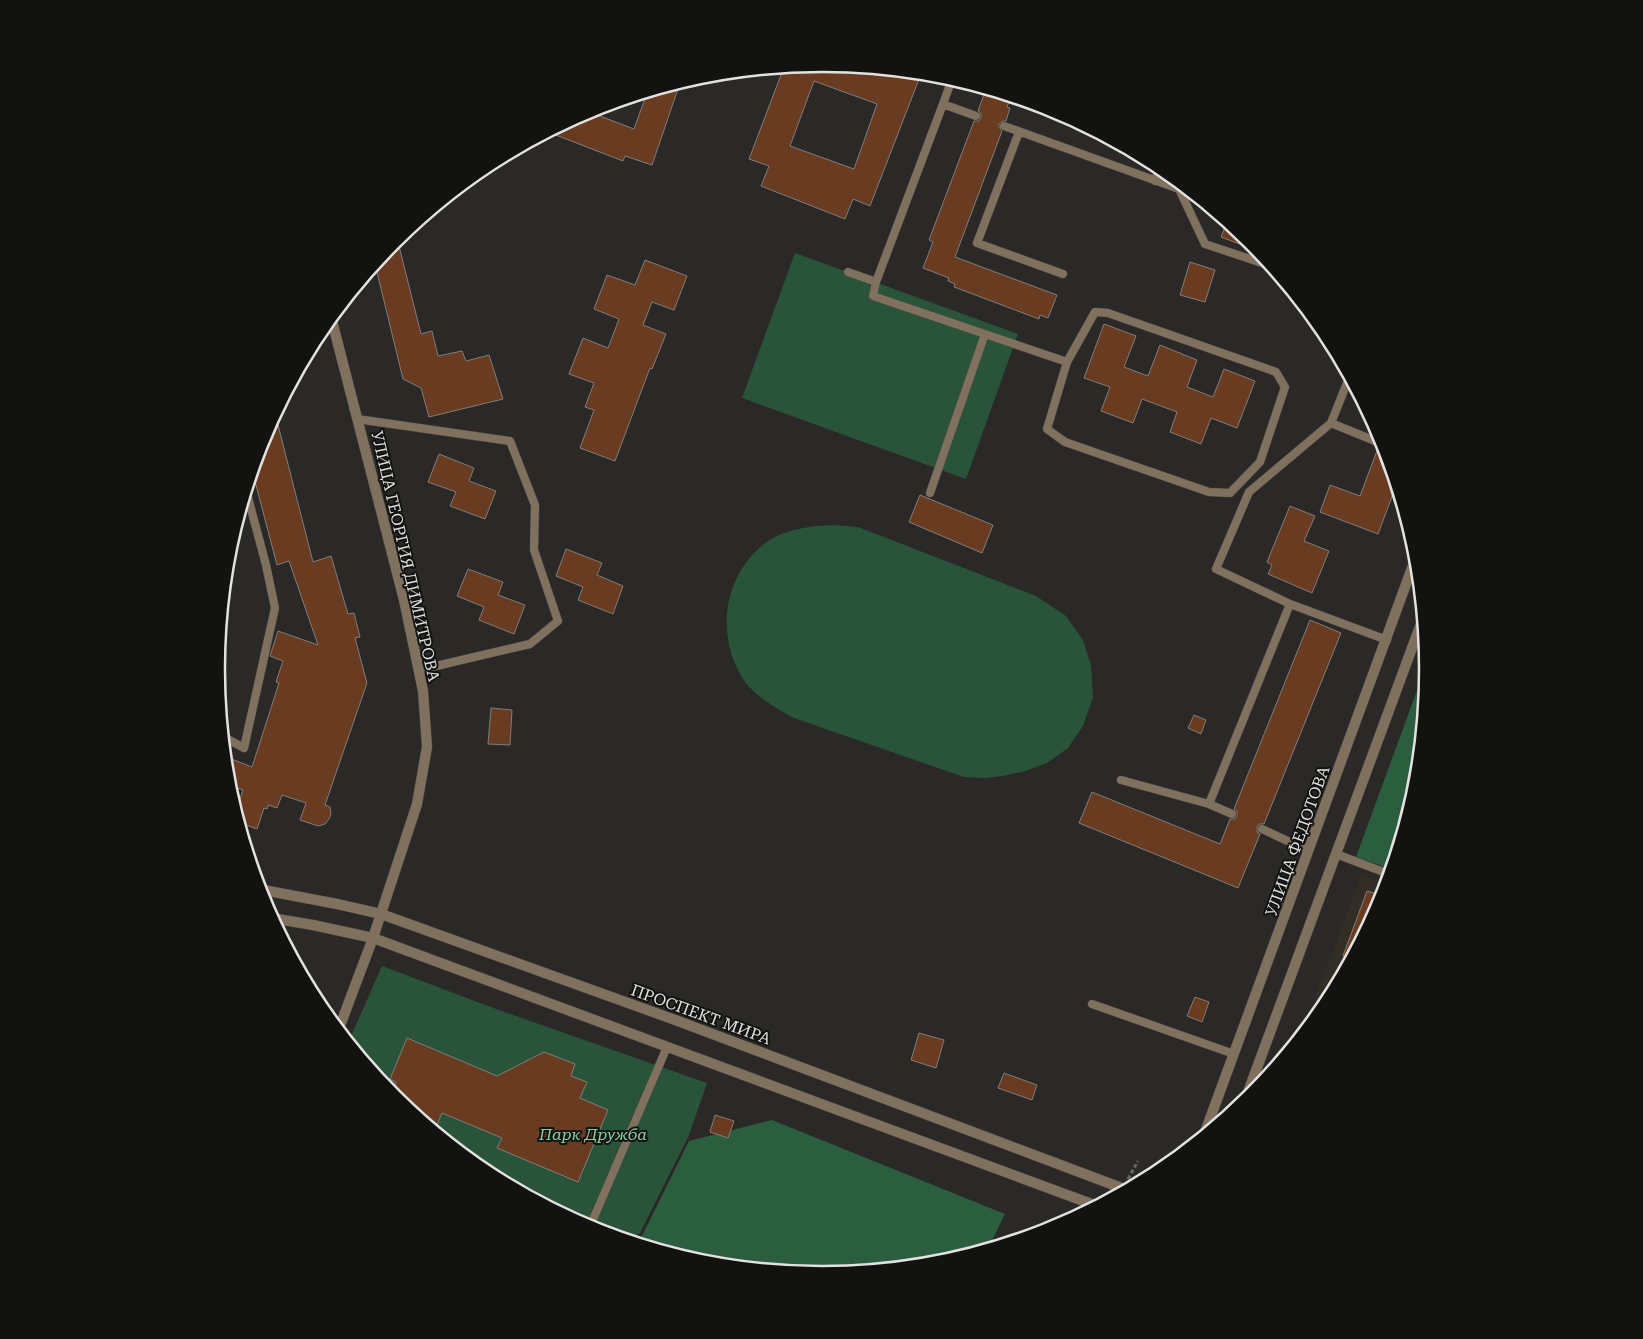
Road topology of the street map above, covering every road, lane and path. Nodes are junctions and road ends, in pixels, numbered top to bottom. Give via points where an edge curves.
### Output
1 (949, 87) edge
2 (943, 104) junction
3 (976, 116) dead end
4 (1004, 126) dead end
5 (1019, 132) junction
6 (1156, 175) edge
7 (1154, 180) junction
8 (1172, 186) edge
9 (1181, 193) edge
10 (1257, 262) edge
11 (848, 272) dead end
12 (1063, 274) dead end
13 (876, 282) junction
14 (333, 326) edge
15 (985, 334) junction
16 (1067, 362) junction
17 (1347, 386) edge
18 (357, 419) junction
19 (1331, 424) junction
20 (1372, 439) edge
21 (930, 493) dead end
22 (249, 501) edge
23 (1410, 574) edge
24 (1290, 604) junction
25 (1417, 634) edge
26 (1387, 640) junction
27 (419, 670) junction
28 (229, 740) edge
29 (1121, 780) dead end
30 (1209, 804) junction
31 (1232, 814) dead end
32 (1262, 829) dead end
33 (1309, 851) junction
34 (1336, 854) junction
35 (1383, 872) edge
36 (267, 891) edge
37 (381, 914) junction
38 (280, 919) edge
39 (373, 938) junction
40 (1092, 1004) dead end
41 (341, 1023) edge
42 (667, 1047) junction
43 (1234, 1054) junction
44 (1251, 1084) edge
45 (1208, 1124) edge
46 (1120, 1187) edge
47 (1089, 1203) edge
48 (593, 1221) edge

1 - 2 lane
2 - 3 lane
2 - 13 lane
4 - 5 lane
5 - 7 lane
5 - 12 lane via 977,243
6 - 7 lane
7 - 8 lane
9 - 10 lane via 1205,244
11 - 13 lane
13 - 15 lane via 874,296
14 - 18 street, УЛИЦА ГЕОРГИЯ ДИМИТРОВА
15 - 16 lane
15 - 21 lane
16 - 16 lane via 1047,429 1065,442 1210,492 1230,493 1260,462 1285,388 1276,372 1108,313 1096,312
17 - 19 lane
18 - 27 street, УЛИЦА ГЕОРГИЯ ДИМИТРОВА
18 - 27 lane via 510,441 535,505 534,550 558,621 530,644
19 - 20 lane
19 - 24 lane via 1249,492 1216,569
22 - 28 lane via 275,608 244,748
23 - 26 street, УЛИЦА ФЕДОТОВА
24 - 26 lane
24 - 30 lane
25 - 34 street
26 - 33 street, УЛИЦА ФЕДОТОВА
27 - 37 street, УЛИЦА ГЕОРГИЯ ДИМИТРОВА via 427,747 417,804
29 - 30 lane
30 - 31 lane
32 - 33 lane
33 - 43 street, УЛИЦА ФЕДОТОВА
34 - 35 lane
34 - 44 street
36 - 37 street, ПРОСПЕКТ МИРА
37 - 39 street, УЛИЦА ГЕОРГИЯ ДИМИТРОВА
37 - 46 street, ПРОСПЕКТ МИРА
38 - 39 street
39 - 41 street, УЛИЦА ГЕОРГИЯ ДИМИТРОВА
39 - 42 street
40 - 43 lane
42 - 47 street
42 - 48 lane
43 - 45 street, УЛИЦА ФЕДОТОВА

